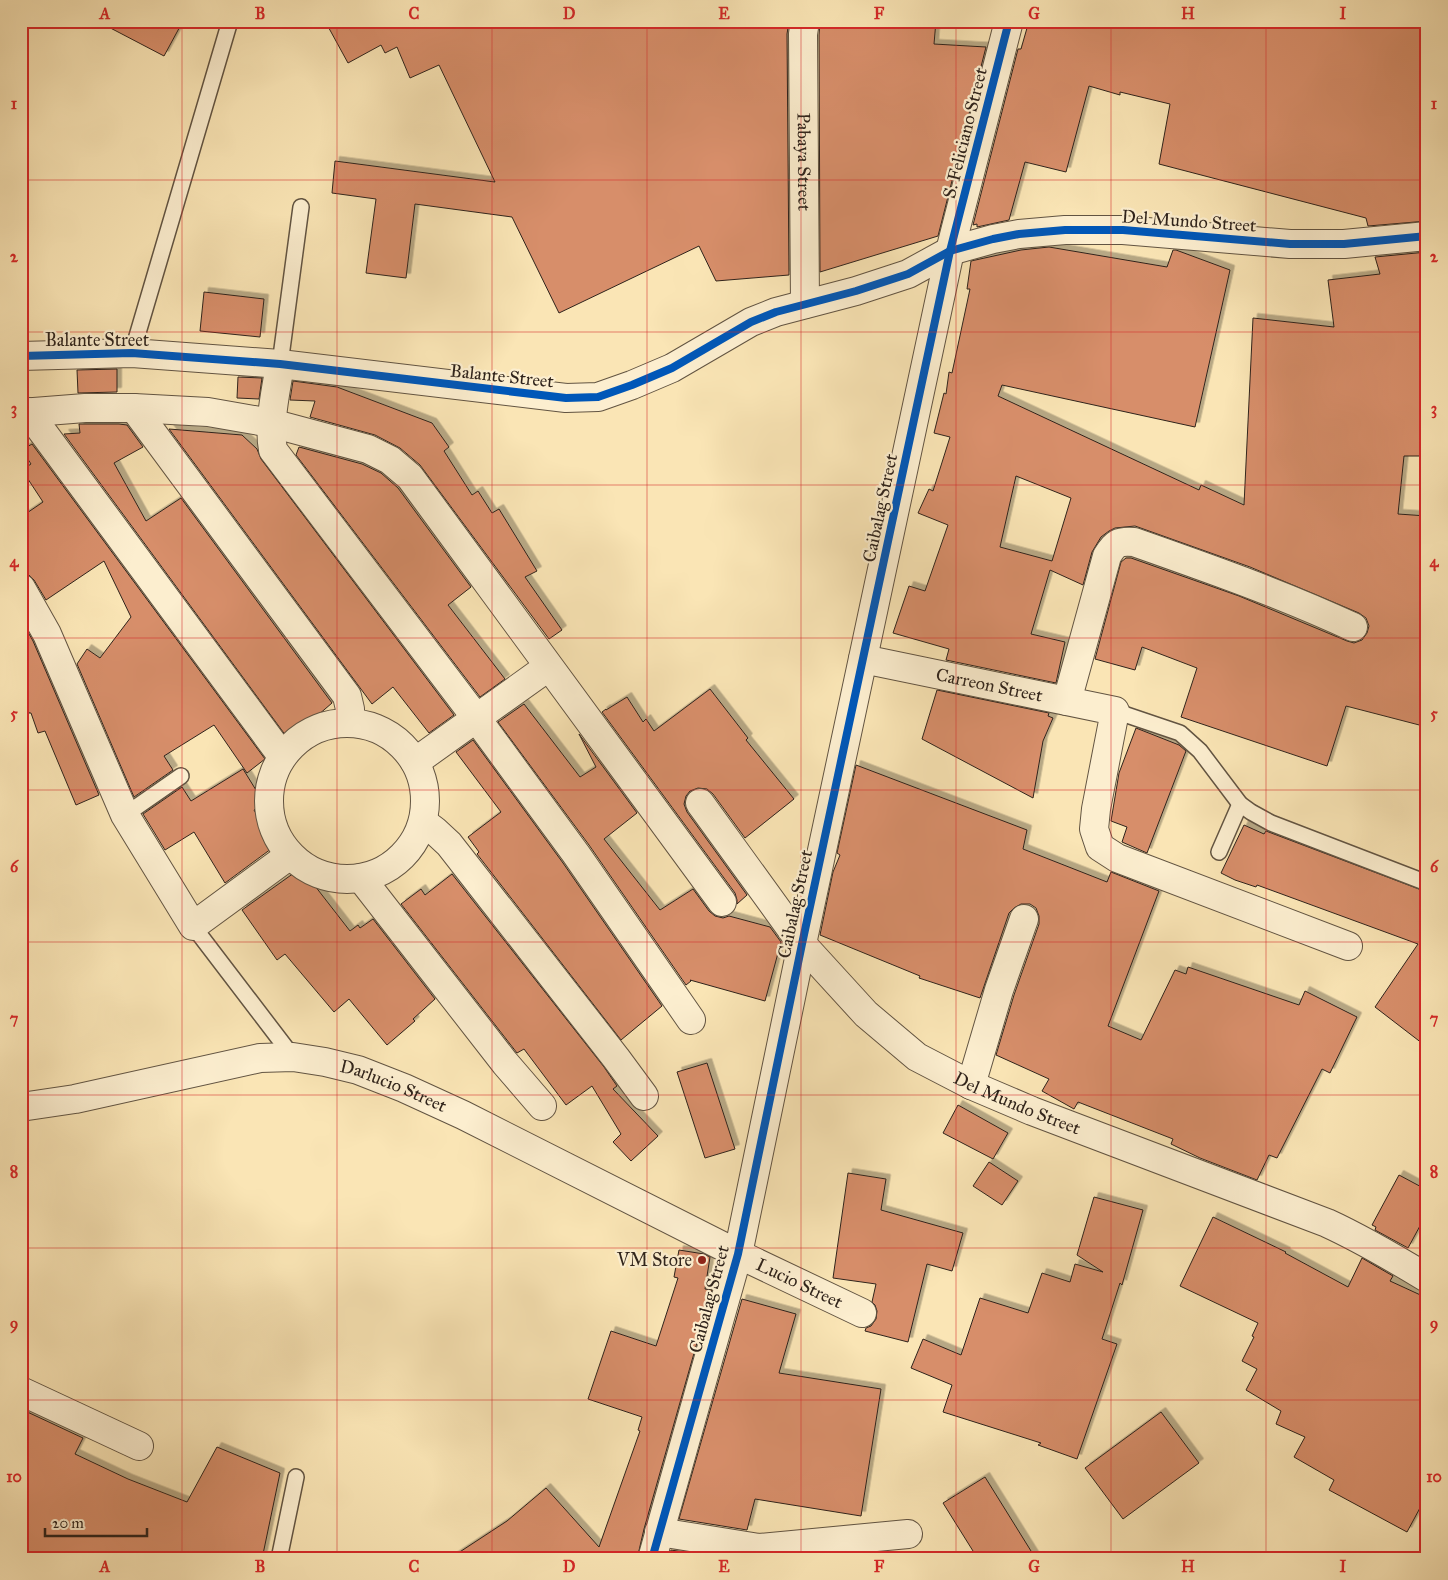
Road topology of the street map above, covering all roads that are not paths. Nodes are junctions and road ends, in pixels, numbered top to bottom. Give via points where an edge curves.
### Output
1 (230, 21) edge
2 (805, 21) edge
3 (1009, 21) edge
4 (301, 207) dead end
5 (1427, 236) edge
6 (950, 251) junction
7 (805, 304) junction
8 (132, 353) junction
9 (21, 356) edge
10 (280, 364) junction
11 (134, 408) junction
12 (24, 413) edge
13 (271, 423) junction
14 (21, 588) edge
15 (1353, 627) dead end
16 (863, 659) junction
17 (548, 667) junction
18 (1066, 701) junction
19 (1115, 711) junction
20 (477, 719) junction
21 (350, 722) junction
22 (282, 756) junction
23 (415, 762) junction
24 (181, 776) dead end
25 (700, 803) dead end
26 (1240, 804) junction
27 (125, 815) junction
28 (423, 822) junction
29 (1219, 852) dead end
30 (290, 855) junction
31 (361, 878) junction
32 (1427, 883) edge
33 (722, 902) dead end
34 (1024, 919) dead end
35 (193, 926) junction
36 (802, 944) junction
37 (1348, 946) dead end
38 (691, 1020) dead end
39 (293, 1057) junction
40 (971, 1085) junction
41 (644, 1096) dead end
42 (542, 1106) dead end
43 (21, 1107) edge
44 (738, 1254) junction
45 (1427, 1278) edge
46 (862, 1313) dead end
47 (21, 1391) edge
48 (139, 1446) dead end
49 (296, 1477) dead end
50 (659, 1532) junction
51 (908, 1534) dead end
52 (279, 1559) edge
53 (652, 1559) edge

1 - 8 lane
2 - 7 street, Pabaya Street
3 - 6 street, S. Feliciano Street
4 - 10 lane
5 - 6 street, Del Mundo Street via 1344,244 1290,244 1123,230 1065,230 1019,234
6 - 7 street, Balante Street via 908,274
6 - 16 street, Caibalag Street
7 - 10 street, Balante Street via 750,322 672,368 598,397 566,398
8 - 9 street, Balante Street
8 - 10 street, Balante Street
10 - 13 street
11 - 12 street
11 - 13 street via 208,412
11 - 21 street via 347,696
12 - 22 street
13 - 17 street via 368,449 390,460 410,477
13 - 20 street via 272,450
14 - 27 street via 47,634
15 - 18 street via 1252,584 1124,541 1114,545 1107,556
16 - 18 street, Carreon Street
16 - 36 street, Caibalag Street
17 - 20 street
17 - 33 street
18 - 19 street, Carreon Street
19 - 26 lane via 1180,734 1200,751
19 - 37 street via 1096,809 1094,829 1100,847 1117,858
20 - 23 street
20 - 38 street
21 - 22 street via 311,730
21 - 23 street via 387,734
22 - 30 street via 270,780 268,807 275,833
23 - 28 street via 423,781
24 - 27 lane
25 - 36 street, Del Mundo Street
26 - 29 lane
26 - 32 lane via 1271,823
27 - 35 street
28 - 31 street via 400,859 382,871
28 - 41 street via 449,844
30 - 31 street via 319,873 336,878
30 - 35 street
31 - 42 street
34 - 40 street
35 - 39 lane
36 - 40 street, Del Mundo Street via 866,1014 917,1057
36 - 44 street, Caibalag Street
39 - 43 street, Darlucio Street via 260,1058 75,1099
39 - 44 street, Darlucio Street via 358,1070 404,1088
40 - 45 street, Del Mundo Street via 1327,1223 1380,1249
44 - 46 street, Lucio Street
44 - 50 street, Caibalag Street
47 - 48 street
49 - 52 lane
50 - 51 street via 759,1548
50 - 53 street, Caibalag Street

